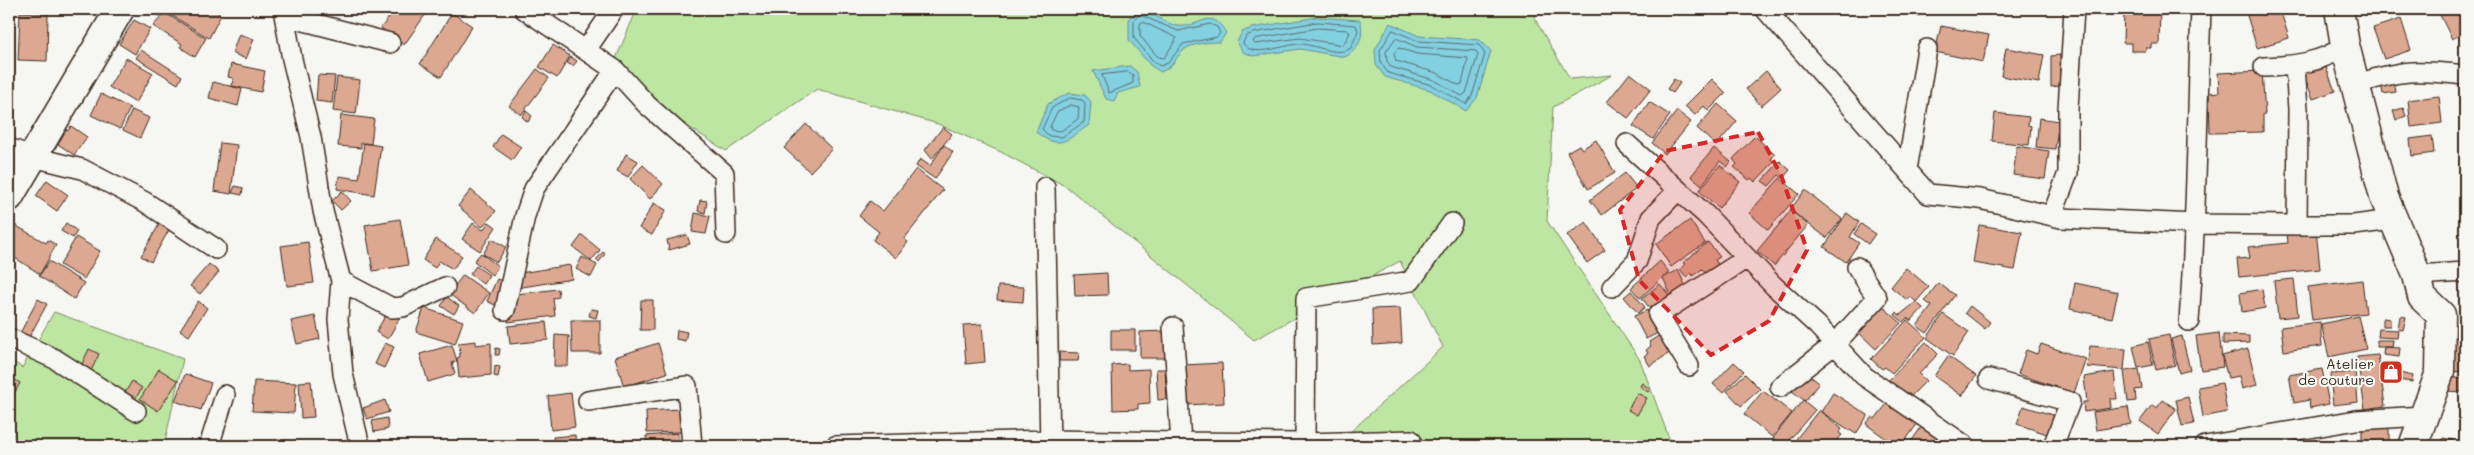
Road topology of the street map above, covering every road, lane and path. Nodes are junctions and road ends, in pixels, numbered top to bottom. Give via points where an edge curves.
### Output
1 (120, 9) edge
2 (524, 9) edge
3 (614, 9) edge
4 (1765, 9) edge
5 (2074, 9) edge
6 (2201, 9) edge
7 (2339, 9) edge
8 (284, 12) edge
9 (390, 43) dead end
10 (2345, 44) junction
11 (1927, 48) dead end
12 (586, 50) junction
13 (2295, 66) junction
14 (2264, 67) dead end
15 (615, 70) junction
16 (2465, 75) edge
17 (2355, 85) junction
18 (1627, 144) dead end
19 (21, 152) edge
20 (1907, 170) junction
21 (1045, 187) dead end
22 (1678, 190) junction
23 (9, 197) edge
24 (2052, 216) junction
25 (2392, 220) junction
26 (1452, 224) dead end
27 (2196, 224) junction
28 (2297, 225) junction
29 (726, 234) dead end
30 (216, 250) dead end
31 (1747, 258) junction
32 (1857, 267) dead end
33 (2465, 272) edge
34 (2417, 275) junction
35 (341, 280) junction
36 (445, 287) dead end
37 (1612, 287) dead end
38 (505, 310) dead end
39 (2189, 321) dead end
40 (1174, 327) dead end
41 (9, 338) edge
42 (1835, 344) junction
43 (1688, 366) dead end
44 (1989, 379) dead end
45 (1780, 387) dead end
46 (225, 395) dead end
47 (588, 401) dead end
48 (136, 412) dead end
49 (2424, 416) junction
50 (1181, 442) junction
51 (1050, 443) edge
52 (1306, 443) junction
53 (209, 446) edge
54 (360, 446) edge
55 (692, 446) edge
56 (835, 446) edge
57 (1411, 446) edge
58 (1966, 446) edge
59 (2053, 446) edge
60 (2206, 446) edge
61 (2413, 446) edge

1 - 19 street
2 - 12 street
3 - 12 street
4 - 20 street
5 - 24 street via 2068,173
6 - 27 street
7 - 10 street
8 - 9 street
8 - 35 street via 323,211
10 - 13 street via 2335,53
10 - 17 street
11 - 20 street
12 - 15 street
13 - 14 street
13 - 28 street
15 - 29 street via 647,105 724,172
15 - 38 street via 534,189
16 - 17 street via 2403,71
17 - 25 street
18 - 22 street
19 - 23 street
19 - 30 street via 82,169 144,202
20 - 24 street via 1928,194 1980,199
21 - 51 street
22 - 31 street
22 - 37 street via 1652,218 1637,261
24 - 27 street
25 - 28 street via 2354,225
25 - 34 street
26 - 52 street via 1411,281 1306,298
27 - 28 street
27 - 39 street
31 - 42 street
31 - 43 street via 1658,315
32 - 42 street via 1877,298
33 - 34 street
34 - 49 street via 2422,296 2442,315 2440,372
35 - 36 street via 392,308 403,308
35 - 54 street via 338,319 343,374
40 - 50 street
41 - 48 street via 54,359
42 - 45 street
42 - 58 street via 1864,376
44 - 59 street via 2070,402
46 - 53 street
47 - 55 street via 688,386
49 - 60 street via 2356,420
49 - 61 street
50 - 51 street
50 - 52 street
51 - 56 street
52 - 57 street via 1411,440

